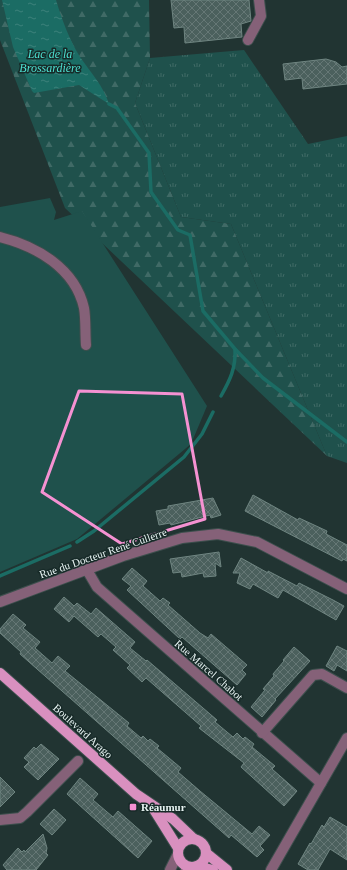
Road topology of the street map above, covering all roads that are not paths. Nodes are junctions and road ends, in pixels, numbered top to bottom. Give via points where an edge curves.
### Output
1 (259, 0) edge
2 (248, 40) dead end
3 (0, 237) edge
4 (86, 345) dead end
5 (87, 570) junction
6 (347, 589) edge
7 (0, 602) edge
8 (0, 673) edge
9 (347, 688) edge
10 (262, 733) junction
11 (347, 738) edge
12 (78, 760) dead end
13 (321, 783) junction
14 (152, 806) junction
15 (0, 820) edge
16 (194, 839) junction
17 (178, 851) junction
18 (206, 853) junction
19 (191, 867) edge
20 (170, 870) edge
21 (213, 870) edge
22 (227, 870) edge
23 (271, 870) edge

1 - 2 street via 261,16
3 - 4 street via 39,251 62,270 76,289 84,308
5 - 6 street, Rue du Docteur René Cullerre via 182,538 218,534 257,542
5 - 7 street, Rue du Docteur René Cullerre
5 - 10 street, Rue Marcel Chabot via 97,587
8 - 14 main road, Boulevard Arago
9 - 10 street via 322,674 313,675
10 - 13 street, Rue Marcel Chabot
11 - 13 street
12 - 15 street via 20,818
13 - 23 street
14 - 16 main road, Boulevard Arago via 173,819
14 - 17 main road, Boulevard Arago
16 - 17 main road via 183,842
16 - 18 main road via 201,842
17 - 19 main road via 182,862
17 - 20 street
18 - 19 main road via 203,860
18 - 22 main road
19 - 21 main road

